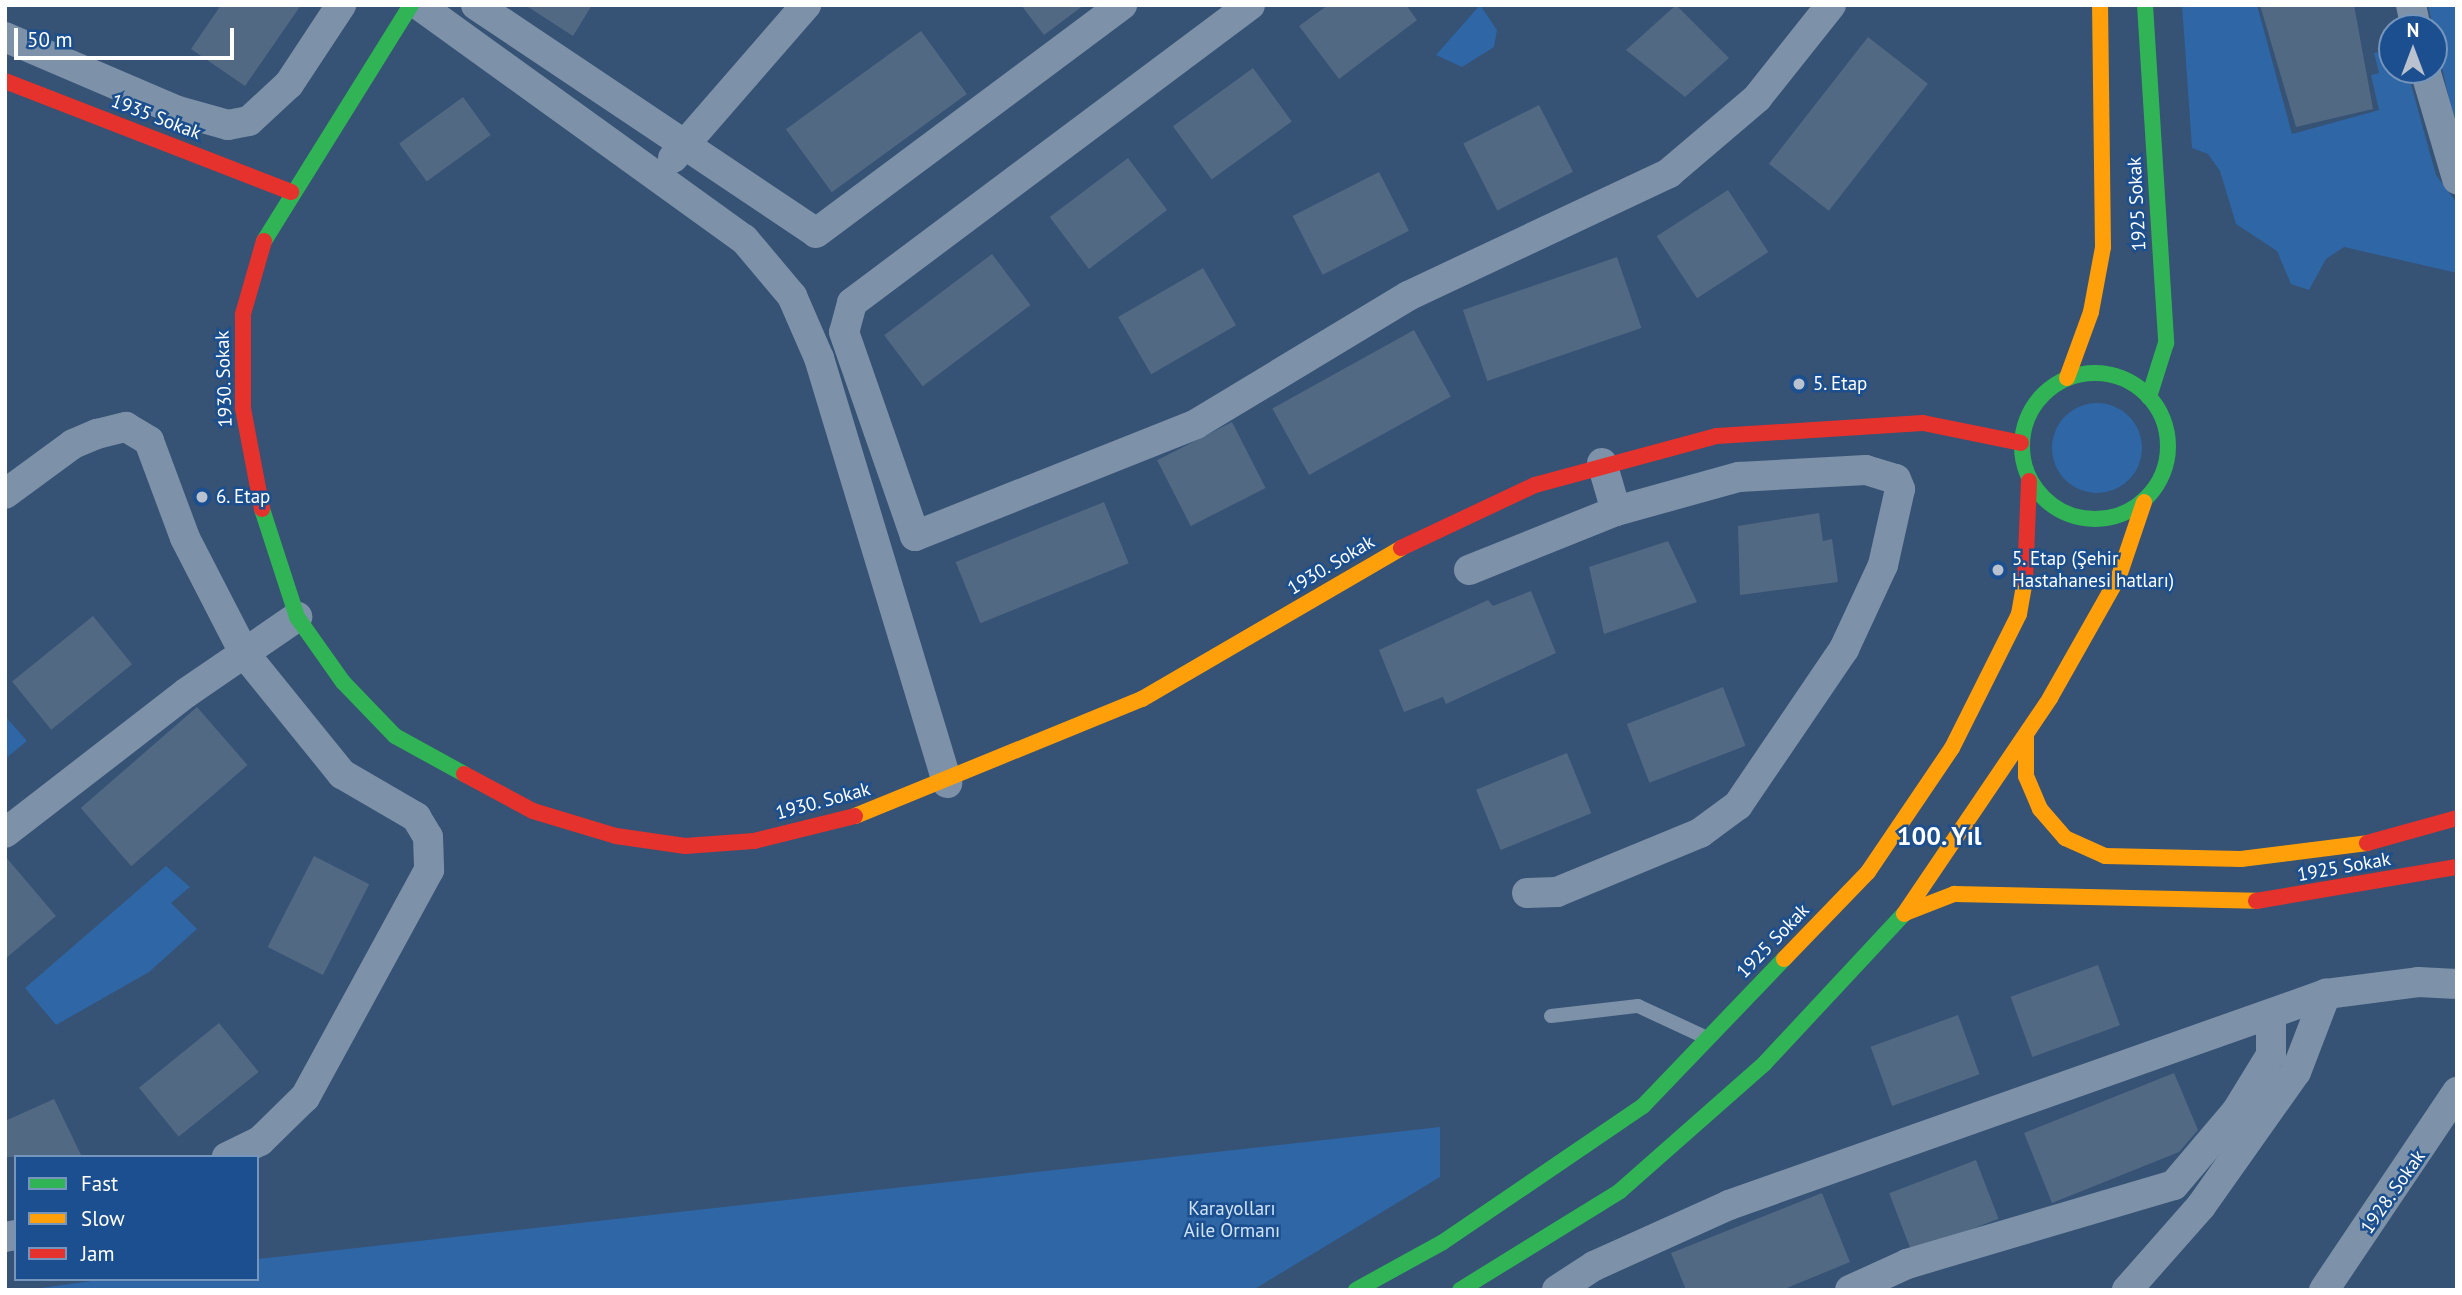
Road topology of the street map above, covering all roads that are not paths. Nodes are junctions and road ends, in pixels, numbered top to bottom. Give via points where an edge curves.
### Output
1 (341, 5) edge
2 (411, 5) edge
3 (419, 5) edge
4 (476, 5) edge
5 (806, 5) edge
6 (1122, 5) edge
7 (1250, 5) edge
8 (1831, 5) edge
9 (2100, 5) edge
10 (2145, 5) edge
11 (5, 37) edge
12 (5, 81) edge
13 (2430, 84) edge
14 (685, 145) junction
15 (659, 175) junction
16 (2457, 178) edge
17 (291, 192) junction
18 (2067, 378) junction
19 (2149, 397) junction
20 (2021, 443) junction
21 (1602, 463) junction
22 (2029, 481) junction
23 (5, 494) edge
24 (2144, 502) junction
25 (1616, 511) junction
26 (915, 536) junction
27 (876, 548) junction
28 (1469, 570) dead end
29 (297, 617) junction
30 (244, 653) junction
31 (2026, 735) junction
32 (947, 783) junction
33 (2457, 818) edge
34 (5, 832) edge
35 (2457, 867) edge
36 (1527, 892) dead end
37 (1905, 913) junction
38 (2457, 984) edge
39 (2326, 994) junction
40 (2271, 1014) junction
41 (1551, 1016) dead end
42 (1708, 1039) junction
43 (2457, 1092) edge
44 (231, 1155) edge
45 (1356, 1290) edge
46 (1460, 1290) edge
47 (1557, 1290) edge
48 (1850, 1290) edge
49 (2127, 1290) edge
50 (2324, 1290) edge

1 - 11 street via 289,84 249,121 228,125 178,111
2 - 17 main road, 1930. Sokak
3 - 15 street
4 - 14 street
5 - 14 street
6 - 14 street via 816,233
7 - 26 street via 852,303 844,332
8 - 26 street via 1757,98 1670,173 1408,296 1196,424
9 - 18 main road, 1925 Sokak via 2103,247 2091,312
10 - 19 main road, 1925 Sokak via 2166,344
12 - 17 main road, 1935 Sokak
13 - 16 street
14 - 15 street
15 - 27 street via 744,239 792,296 819,358
17 - 29 main road, 1930. Sokak via 268,228 243,314 243,408 257,495
18 - 19 main road via 2111,375
18 - 20 main road via 2034,404
19 - 24 main road via 2162,416 2167,450 2158,483
20 - 21 main road, 1930. Sokak via 1923,423 1828,425 1717,436
20 - 22 main road
21 - 25 street
21 - 32 main road, 1930. Sokak via 1535,485 1408,544 1142,699
22 - 24 main road via 2060,512 2081,519 2104,520
22 - 42 main road, 1925 Sokak via 2031,547 2019,614 1952,748 1868,872
23 - 30 street via 72,444 97,434 126,427 149,441 185,538
24 - 31 main road, 1925 Sokak via 2119,576
25 - 28 street
25 - 36 street via 1739,477 1866,470 1896,479 1900,489 1883,565 1844,649 1738,805 1700,833 1557,892
26 - 27 street
27 - 32 street
29 - 30 street
29 - 32 main road, 1930. Sokak via 342,682 395,736 533,811 616,836 685,846 754,841 852,817
30 - 34 street
30 - 44 street via 342,774 416,817 432,856 305,1097 260,1141
31 - 33 main road, 1925 Sokak via 2026,776 2040,809 2065,838 2105,856 2253,858 2364,844
31 - 37 main road, 1925 Sokak
35 - 37 main road, 1925 Sokak via 2274,901 1954,894
37 - 46 main road, 1925 Sokak via 1764,1064 1620,1191
38 - 39 street via 2418,982
39 - 40 street
39 - 49 street via 2296,1072 2201,1206
40 - 47 street via 1729,1205 1594,1266
40 - 48 street via 2271,1055 2236,1112 2174,1185 1907,1264
41 - 42 lane via 1638,1006
42 - 45 main road, 1925 Sokak via 1643,1106 1443,1242
43 - 50 street, 1928. Sokak

